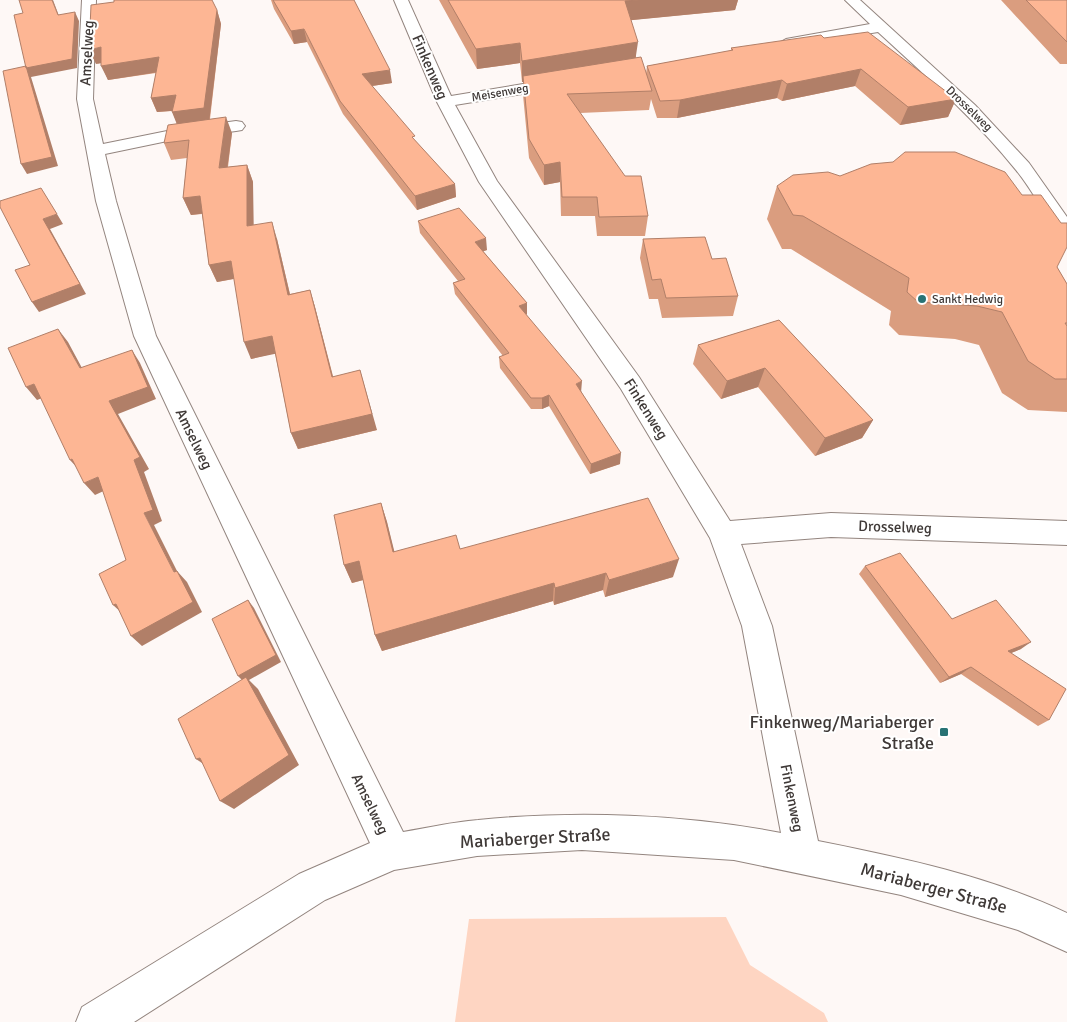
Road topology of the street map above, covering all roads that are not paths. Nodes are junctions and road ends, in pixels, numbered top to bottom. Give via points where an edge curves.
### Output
1 (89, 0) edge
2 (401, 0) edge
3 (852, 0) edge
4 (880, 27) junction
5 (774, 45) edge
6 (571, 81) edge
7 (445, 102) junction
8 (236, 126) dead end
9 (95, 151) junction
10 (1067, 233) edge
11 (1067, 533) edge
12 (723, 534) junction
13 (393, 852) junction
14 (804, 855) junction
15 (1067, 933) edge
16 (97, 1022) edge

1 - 9 street, Amselweg via 85,100
2 - 7 street, Finkenweg
3 - 4 street, Drosselweg
4 - 5 street
4 - 10 street, Drosselweg via 1000,139 1051,202
6 - 7 street, Meisenweg
7 - 12 street, Finkenweg via 488,182 630,383
8 - 9 street
9 - 13 street, Amselweg via 145,336
11 - 12 street, Drosselweg via 831,525
12 - 14 street, Finkenweg via 757,626
13 - 14 street, Mariaberger Straße via 477,838 582,832 734,842
13 - 16 street, Mariaberger Straße via 312,887
14 - 15 street, Mariaberger Straße via 901,876 967,895 1023,912

